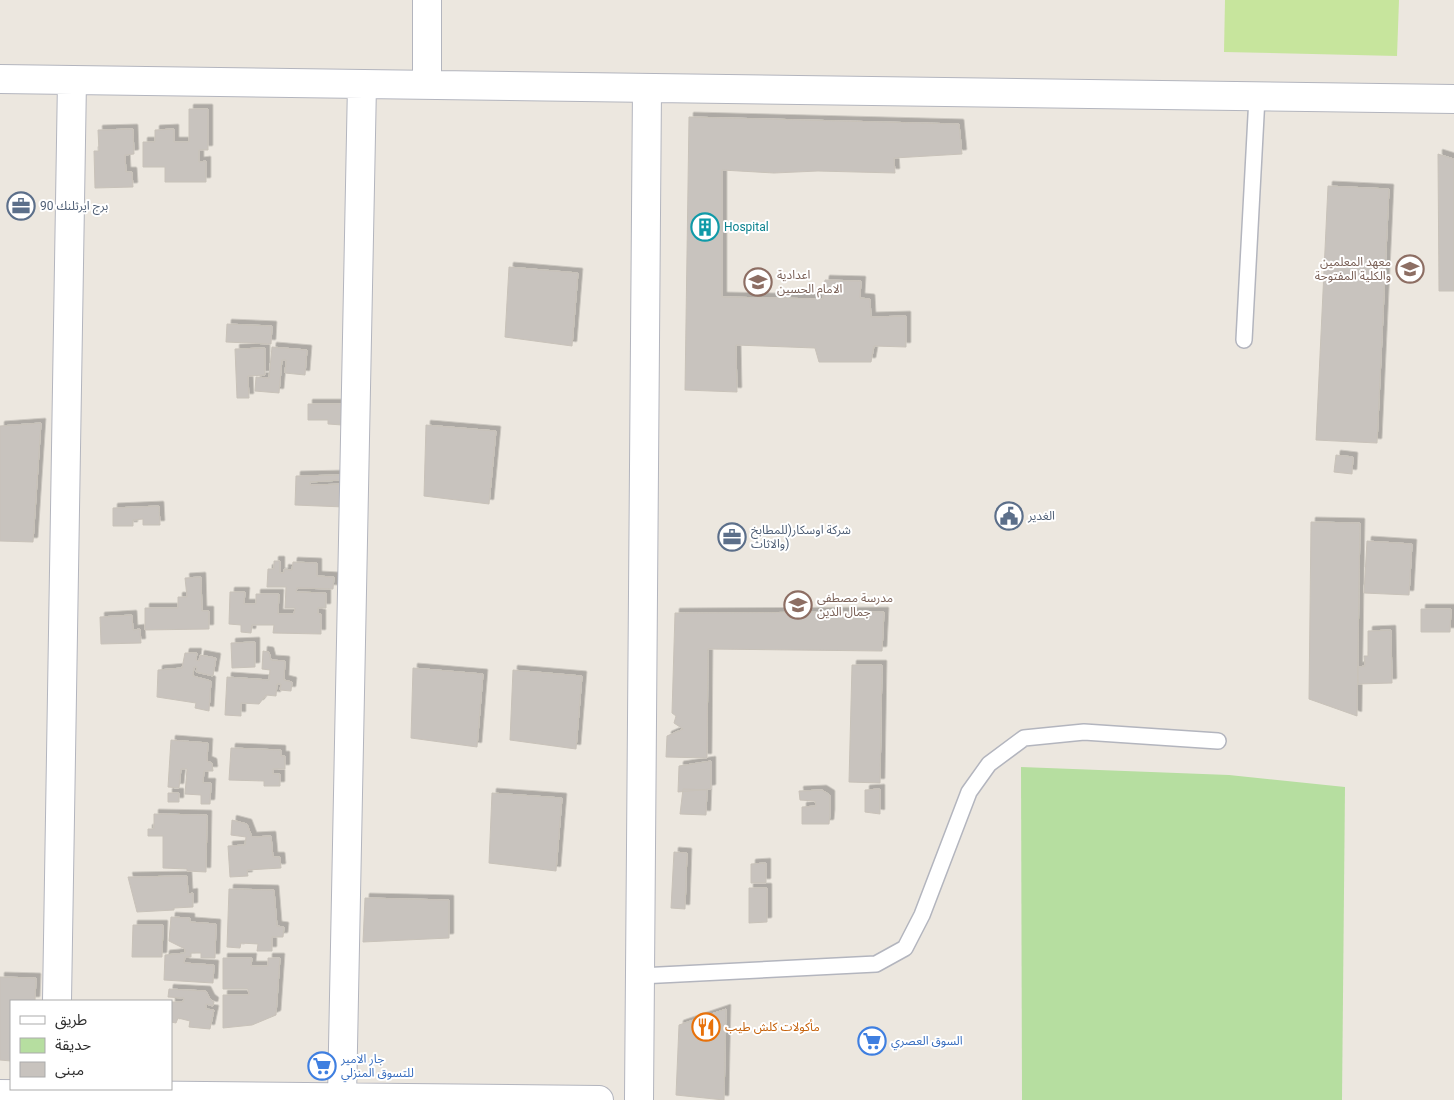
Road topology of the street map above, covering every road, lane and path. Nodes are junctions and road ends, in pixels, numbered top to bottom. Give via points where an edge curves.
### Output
1 (427, 0) edge
2 (0, 79) edge
3 (72, 80) junction
4 (362, 84) junction
5 (427, 85) junction
6 (647, 88) junction
7 (1257, 97) junction
8 (1454, 99) edge
9 (1244, 340) dead end
10 (1218, 741) dead end
11 (640, 976) junction
12 (57, 1000) edge
13 (55, 1092) edge
14 (0, 1094) edge
15 (342, 1098) junction
16 (599, 1100) edge
17 (639, 1100) edge

1 - 5 street
2 - 3 street
3 - 4 street
3 - 12 street
4 - 5 street
4 - 15 street
5 - 6 street
6 - 7 street
6 - 11 street
7 - 8 street
7 - 9 lane
10 - 11 lane via 1084,732 1024,738 989,764 969,792 922,915 905,948 876,964
11 - 17 street
13 - 14 street
13 - 15 street
15 - 16 street

